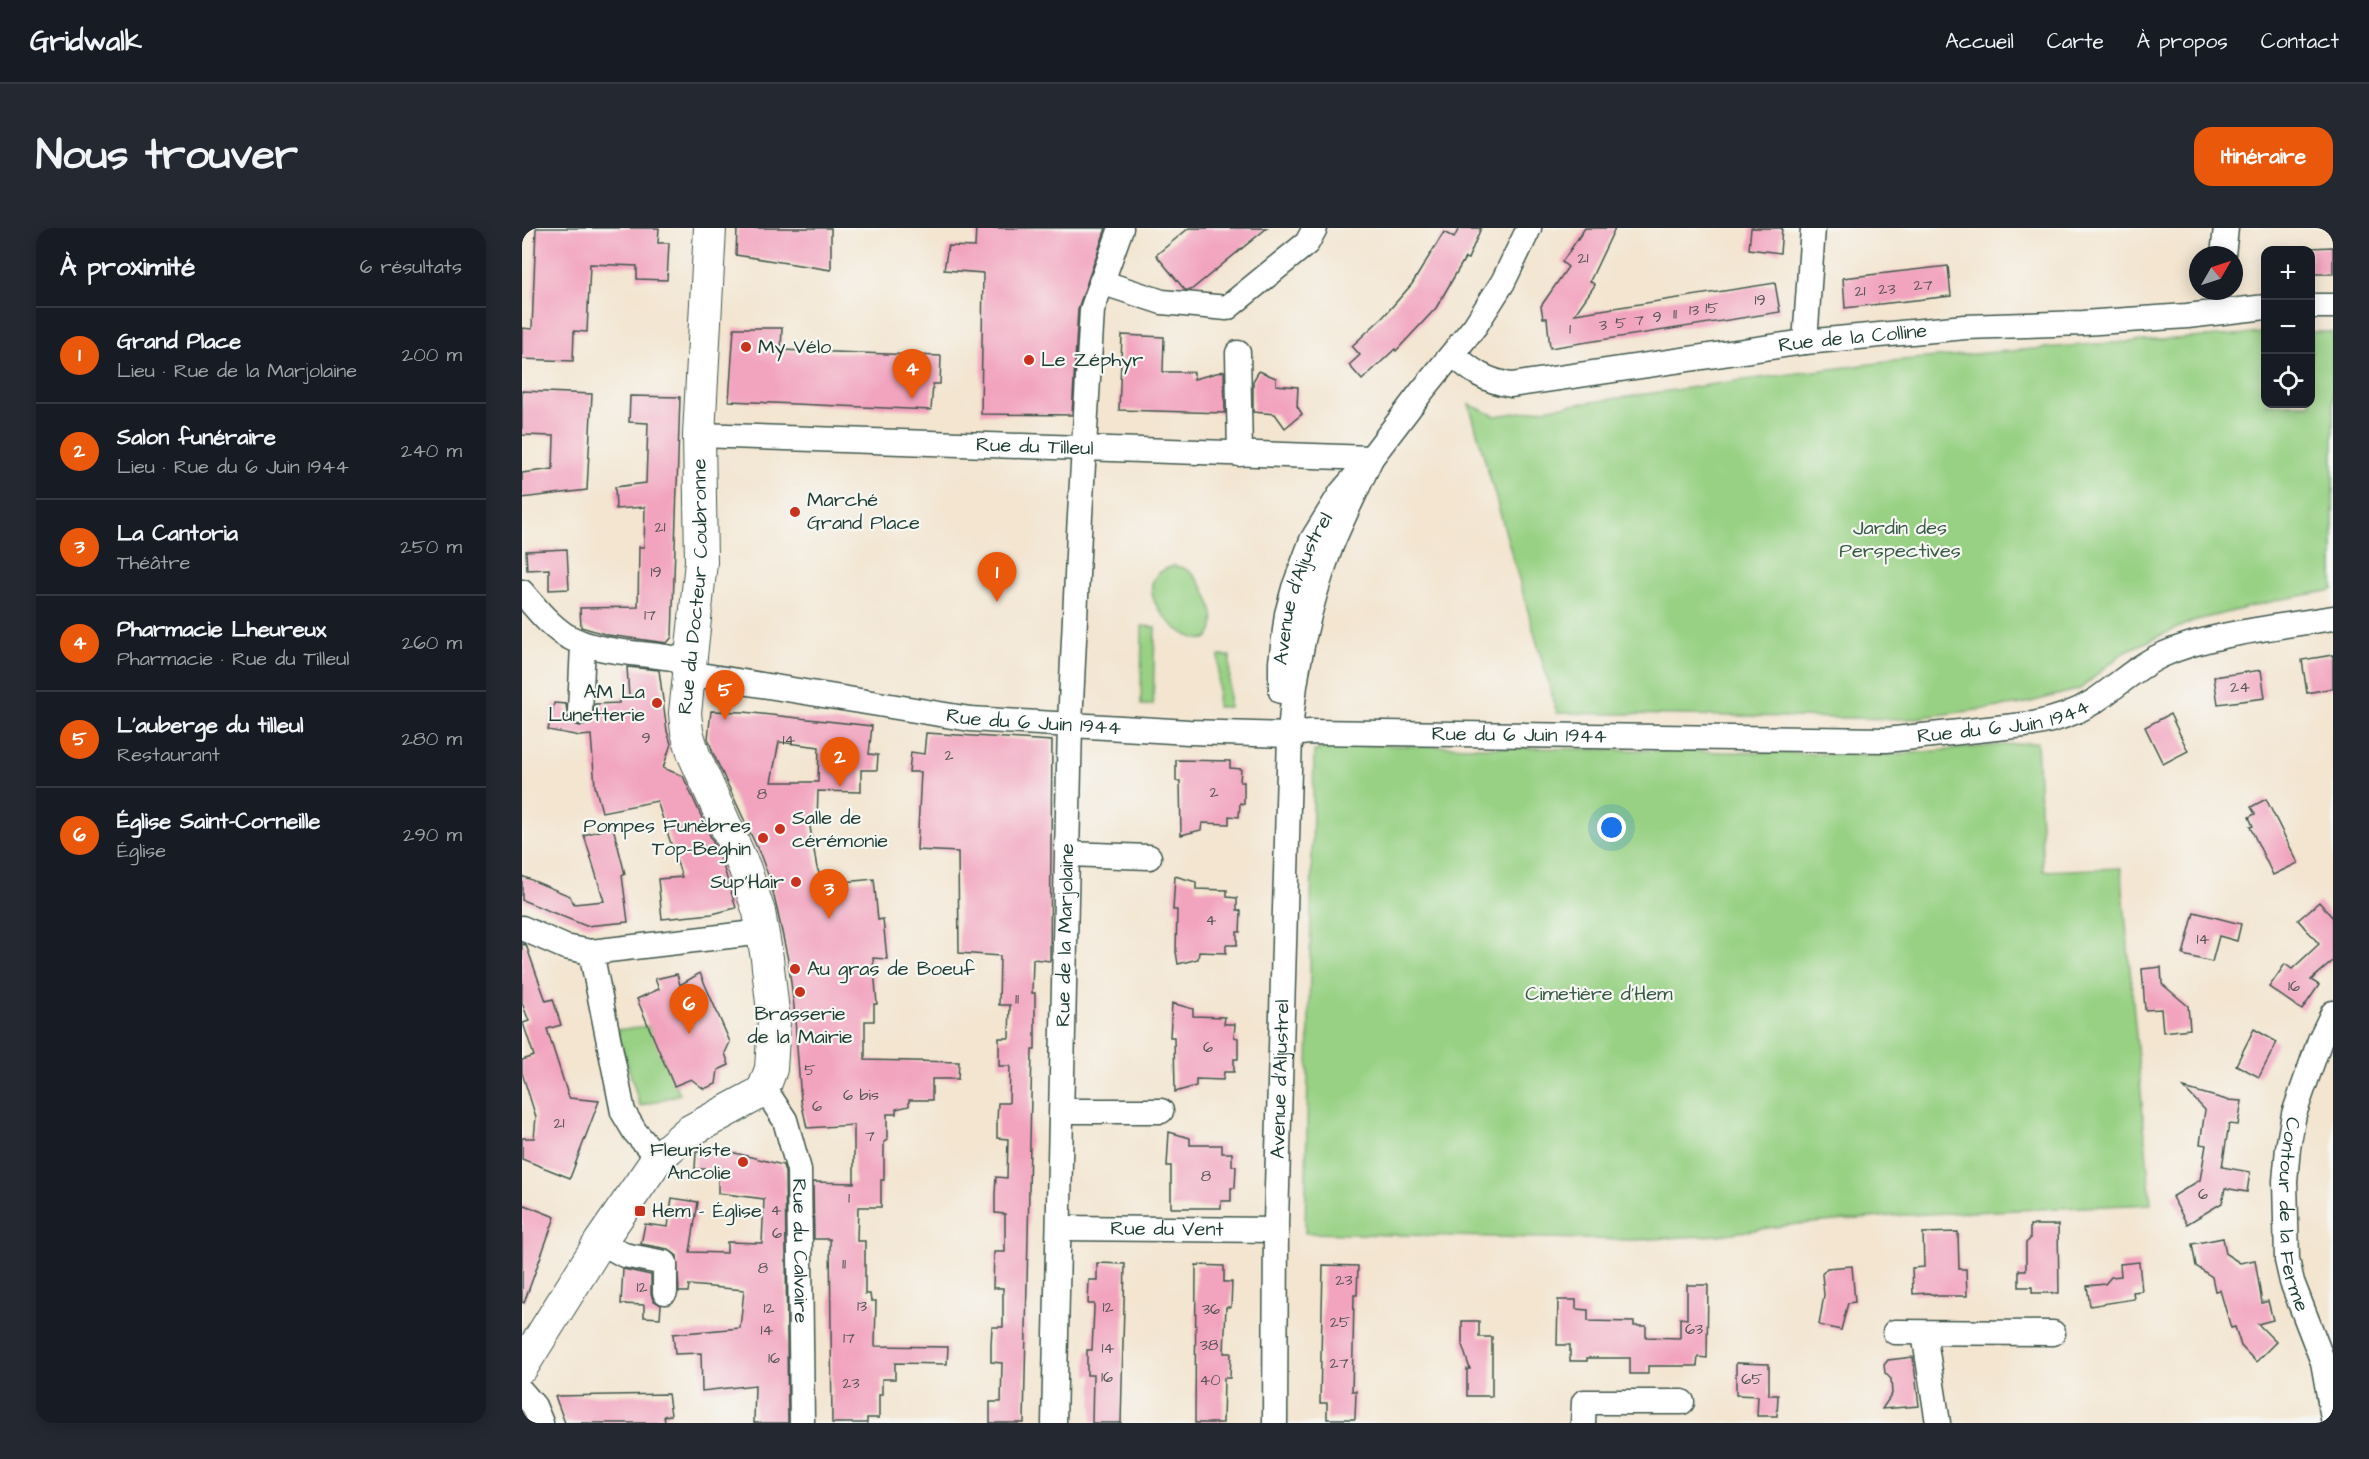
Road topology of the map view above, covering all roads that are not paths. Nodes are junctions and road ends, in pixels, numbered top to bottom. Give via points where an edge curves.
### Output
1 (710, 228) edge
2 (1121, 228) edge
3 (1316, 228) edge
4 (1529, 228) edge
5 (1813, 228) edge
6 (2226, 228) edge
7 (2224, 246) edge
8 (1101, 282) junction
9 (2218, 302) edge
10 (2315, 306) edge
11 (2333, 306) edge
12 (2261, 307) edge
13 (1805, 342) junction
14 (1238, 353) dead end
15 (1454, 354) junction
16 (699, 435) junction
17 (1085, 450) junction
18 (1240, 454) junction
19 (1371, 458) junction
20 (522, 592) edge
21 (2333, 618) edge
22 (583, 644) junction
23 (688, 673) junction
24 (580, 711) dead end
25 (1070, 724) junction
26 (1290, 735) junction
27 (1068, 854) junction
28 (1149, 857) dead end
29 (522, 928) edge
30 (763, 932) junction
31 (591, 952) junction
32 (2333, 1013) edge
33 (764, 1088) junction
34 (1062, 1111) junction
35 (1161, 1111) dead end
36 (658, 1158) junction
37 (1059, 1228) junction
38 (1276, 1230) junction
39 (600, 1242) junction
40 (665, 1292) dead end
41 (1895, 1332) dead end
42 (1924, 1333) junction
43 (2053, 1333) dead end
44 (522, 1367) edge
45 (522, 1392) edge
46 (1682, 1402) dead end
47 (2333, 1418) edge
48 (541, 1423) edge
49 (802, 1423) edge
50 (1054, 1423) edge
51 (1275, 1423) edge
52 (1583, 1423) edge
53 (1938, 1423) edge

1 - 16 main road, Rue du Docteur Coubronne
2 - 8 street, Rue de la Marjolaine
3 - 8 street via 1306,243 1227,308 1162,302
4 - 15 street, Avenue d'Aljustrel via 1493,299
5 - 13 street
6 - 7 street
8 - 17 street, Rue de la Marjolaine via 1092,310
9 - 12 street, Rue de la Colline
9 - 13 street, Rue de la Colline via 2187,316 1965,327
10 - 11 street
13 - 15 street, Rue de la Colline via 1510,385 1492,382
14 - 18 street
15 - 19 street, Avenue d'Aljustrel
16 - 17 street, Rue du Tilleul
16 - 23 main road, Rue du Docteur Coubronne via 701,562
17 - 18 street, Rue du Tilleul
17 - 25 street, Rue de la Marjolaine
18 - 19 street, Rue du Tilleul
19 - 26 street, Avenue d'Aljustrel via 1326,513 1294,588 1281,662 1281,696
20 - 22 street via 554,626
21 - 26 street, Rue du 6 Juin 1944 via 2174,650 2075,712 2021,726 1886,740 1309,732
22 - 23 street via 678,659
22 - 24 street
23 - 25 street, Rue du 6 Juin 1944 via 969,719
23 - 30 main road, Rue du Docteur Coubronne via 687,732 745,869
25 - 26 street, Rue du 6 Juin 1944
25 - 27 street, Rue de la Marjolaine
26 - 38 street, Avenue d'Aljustrel
27 - 28 street
27 - 34 street, Rue de la Marjolaine
29 - 31 street via 565,947
30 - 31 street
30 - 33 main road, Rue du Docteur Coubronne via 775,1034 771,1069
31 - 36 street via 623,1112
32 - 47 street, Contour de la Ferme via 2294,1114 2285,1180 2287,1260 2323,1362
33 - 36 main road via 752,1099 688,1132
33 - 49 street, Rue du Calvaire via 785,1120 799,1170
34 - 35 street
34 - 37 street, Rue de la Marjolaine
36 - 39 main road
37 - 38 street, Rue du Vent
37 - 50 street, Rue de la Marjolaine
38 - 51 street, Avenue d'Aljustrel
39 - 40 street via 624,1255 665,1263
39 - 44 main road
41 - 42 street
42 - 43 street
42 - 53 street
45 - 48 street
46 - 52 street via 1584,1402

